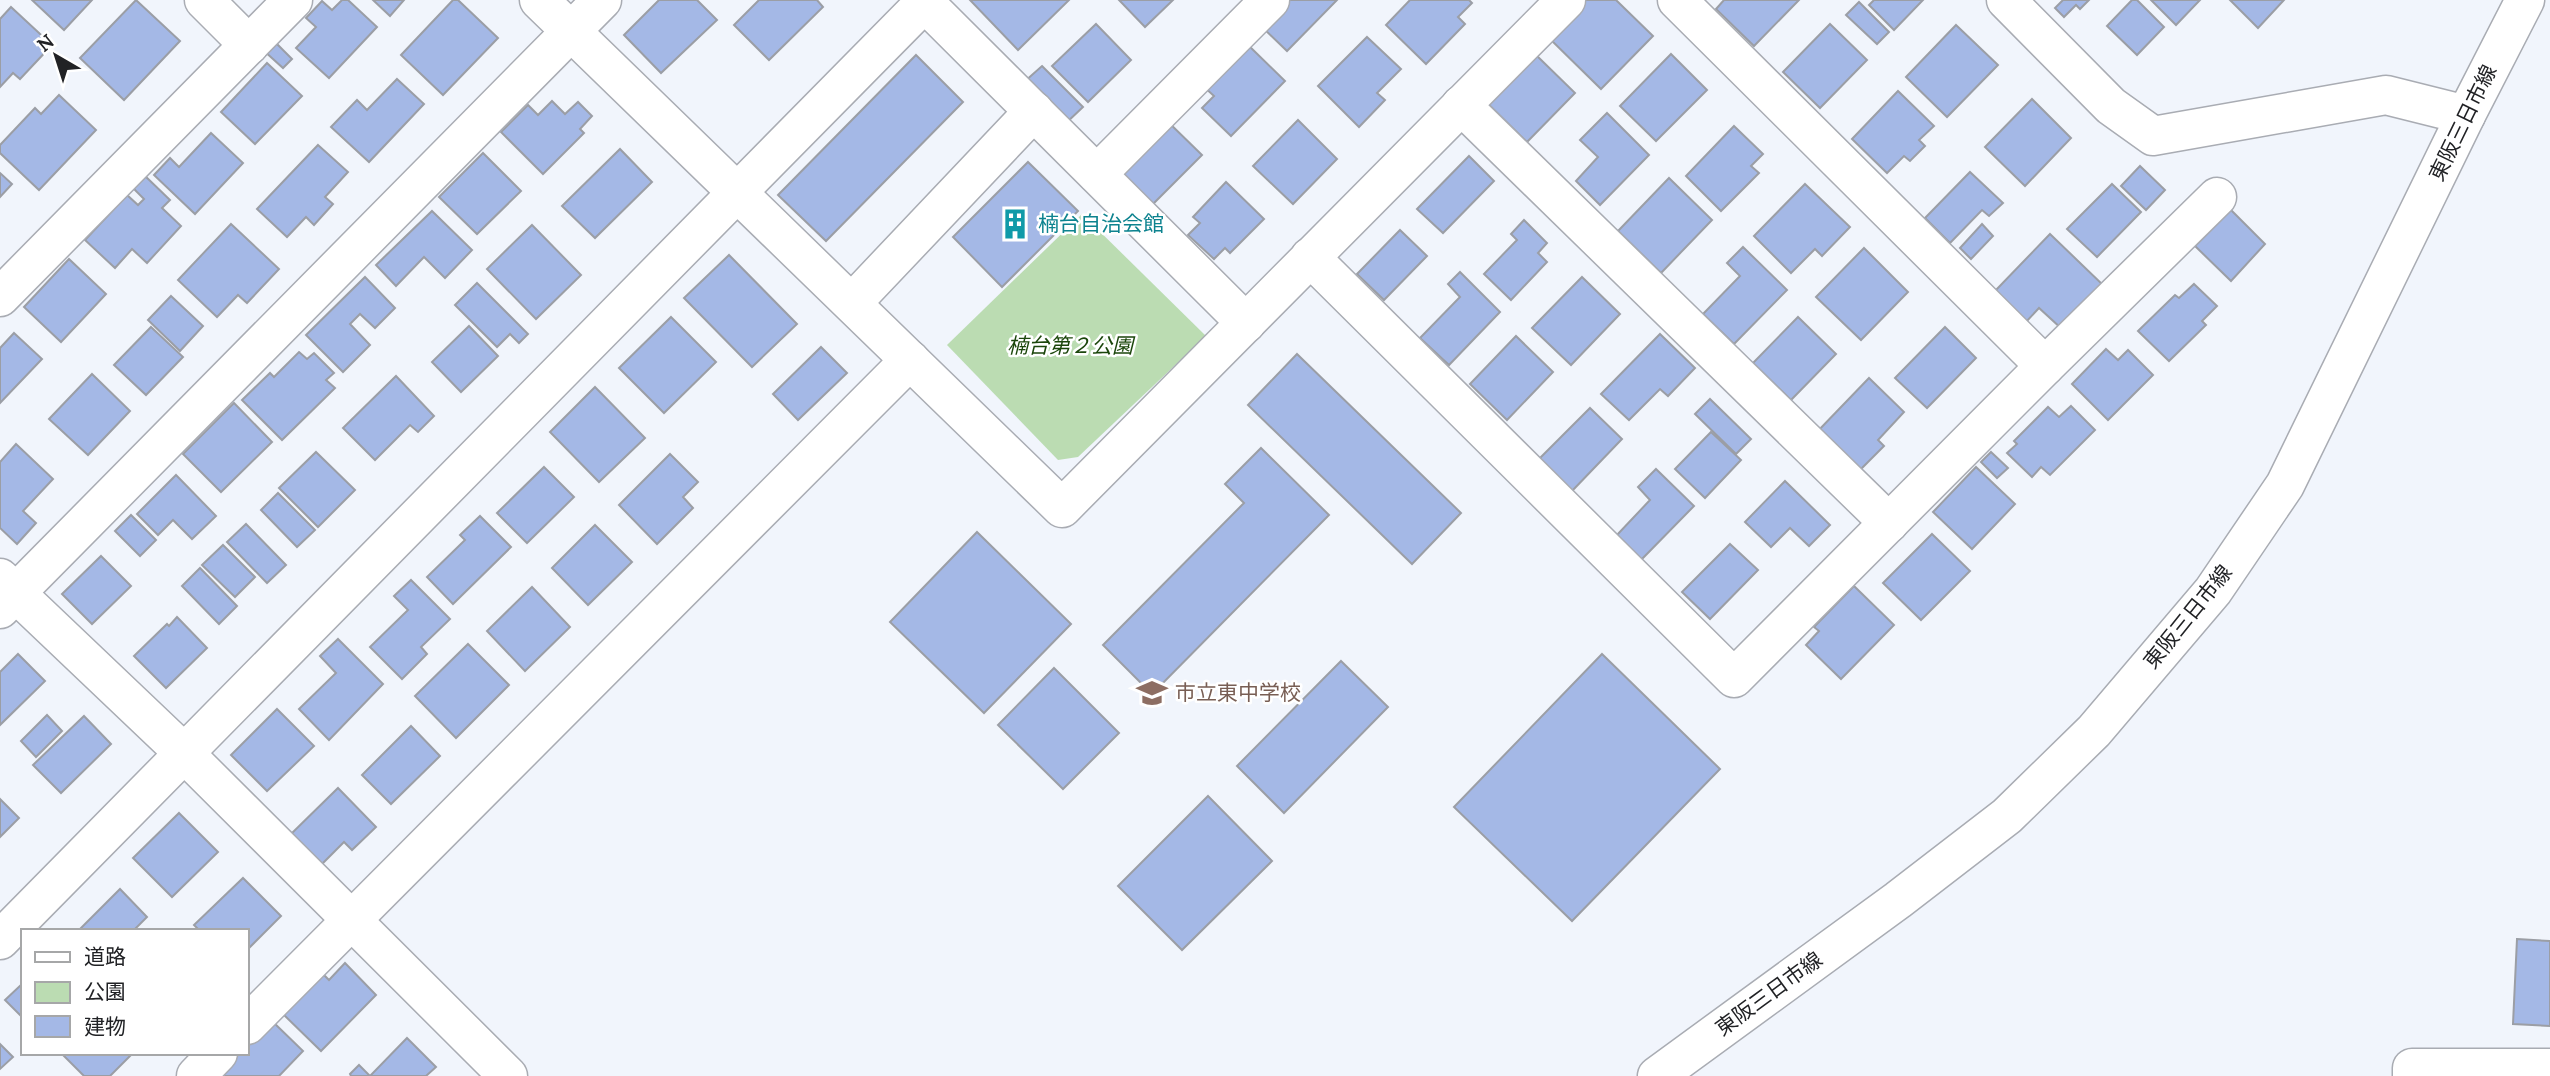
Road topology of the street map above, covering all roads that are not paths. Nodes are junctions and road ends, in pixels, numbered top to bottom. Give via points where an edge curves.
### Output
1 (204, 0) edge
2 (293, 0) edge
3 (539, 0) edge
4 (602, 0) edge
5 (1270, 0) edge
6 (1566, 0) edge
7 (1677, 0) edge
8 (2006, 0) edge
9 (2525, 0) edge
10 (926, 1) edge
11 (571, 32) junction
12 (249, 45) junction
13 (1461, 105) junction
14 (1034, 111) junction
15 (2466, 115) junction
16 (1097, 174) junction
17 (738, 191) junction
18 (2217, 197) dead end
19 (1310, 257) junction
20 (0, 297) edge
21 (852, 303) junction
22 (1246, 323) junction
23 (910, 360) junction
24 (2045, 366) junction
25 (1889, 523) junction
26 (5, 594) edge
27 (184, 753) junction
28 (352, 919) junction
29 (0, 940) edge
30 (248, 1024) edge
31 (216, 1055) edge
32 (2550, 1068) edge
33 (195, 1076) edge
34 (508, 1076) edge
35 (1657, 1076) edge
36 (2412, 1076) edge

1 - 12 street
2 - 12 street
3 - 11 street
4 - 11 street
5 - 16 street
6 - 13 street
7 - 24 street
8 - 15 street via 2111,106 2153,136 2386,94
9 - 15 street, 東阪三日市線
10 - 14 street
10 - 17 street
11 - 17 street
11 - 26 street
12 - 20 street
13 - 19 street
13 - 25 street
14 - 16 street
14 - 21 street
15 - 35 street, 東阪三日市線 via 2285,485 2213,591 2094,730 2007,816
16 - 22 street
17 - 21 street
17 - 27 street
18 - 24 street
19 - 22 street
19 - 25 street via 1734,678
21 - 23 street
22 - 23 street via 1062,508
23 - 28 street
24 - 25 street
26 - 27 street
27 - 28 street
27 - 29 street
28 - 30 street
28 - 34 street
31 - 33 street
32 - 36 street via 2412,1068

